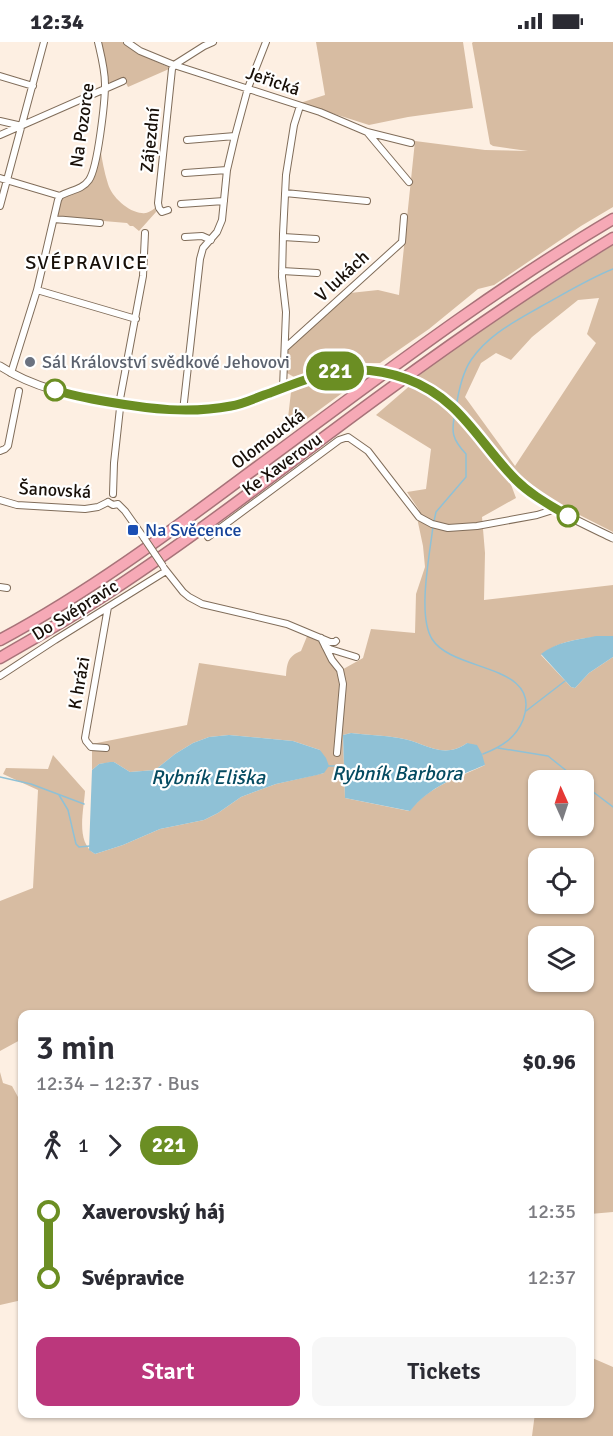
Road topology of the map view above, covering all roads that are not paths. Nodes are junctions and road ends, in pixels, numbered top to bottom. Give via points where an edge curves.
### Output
1 (45, 42) edge
2 (98, 42) edge
3 (127, 42) edge
4 (213, 42) edge
5 (266, 42) edge
6 (204, 44) edge
7 (174, 65) junction
8 (0, 76) edge
9 (123, 81) dead end
10 (33, 86) junction
11 (248, 88) junction
12 (105, 89) junction
13 (300, 106) junction
14 (0, 121) edge
15 (22, 126) junction
16 (367, 132) junction
17 (0, 135) edge
18 (236, 136) junction
19 (187, 140) dead end
20 (411, 143) dead end
21 (227, 170) junction
22 (185, 173) dead end
23 (4, 179) edge
24 (409, 182) dead end
25 (285, 193) junction
26 (60, 196) junction
27 (224, 201) junction
28 (367, 201) dead end
29 (181, 204) dead end
30 (0, 206) edge
31 (168, 210) dead end
32 (404, 217) dead end
33 (54, 219) junction
34 (613, 219) edge
35 (100, 223) dead end
36 (145, 233) dead end
37 (185, 237) dead end
38 (283, 237) junction
39 (613, 238) edge
40 (316, 239) dead end
41 (211, 240) junction
42 (282, 271) junction
43 (317, 273) dead end
44 (37, 290) junction
45 (136, 319) junction
46 (285, 348) junction
47 (0, 366) edge
48 (11, 373) junction
49 (283, 388) junction
50 (19, 391) dead end
51 (120, 404) junction
52 (183, 411) junction
53 (0, 451) edge
54 (113, 494) junction
55 (0, 500) edge
56 (108, 502) junction
57 (118, 504) junction
58 (556, 509) junction
59 (208, 537) dead end
60 (613, 538) edge
61 (165, 568) junction
62 (108, 607) junction
63 (321, 637) junction
64 (0, 640) edge
65 (336, 641) dead end
66 (325, 645) junction
67 (356, 657) dead end
68 (0, 658) edge
69 (0, 676) edge
70 (106, 748) dead end
71 (337, 753) dead end

1 - 10 street
2 - 12 street, Na Pozorce
3 - 7 street, Jeřická
4 - 6 street
5 - 11 street
6 - 7 street
7 - 11 street, Jeřická
7 - 31 street, Zájezdní via 158,203 162,212
8 - 10 street
9 - 12 street
10 - 15 street
11 - 13 street, Jeřická
11 - 18 street
12 - 15 street
12 - 26 street, Na Pozorce via 91,175 79,189
13 - 16 street, Jeřická
13 - 25 street
14 - 15 street
15 - 17 street
15 - 23 street
16 - 20 street, Jeřická
16 - 24 street
18 - 19 street
18 - 21 street
21 - 22 street
21 - 27 street
23 - 26 street
23 - 30 street
25 - 28 street
25 - 38 street
26 - 33 street
27 - 29 street
27 - 41 street via 220,227
32 - 46 street, V lukách via 402,242
33 - 35 street
33 - 44 street
34 - 64 highway, Olomoucká via 462,318 113,571
36 - 45 street
37 - 41 street
38 - 40 street
38 - 42 street
39 - 68 highway, Olomoucká via 471,330 122,583
41 - 52 street via 200,259
42 - 43 street
42 - 46 street
44 - 45 street
44 - 48 street
45 - 51 street
46 - 49 street
47 - 48 street
48 - 51 street via 61,392
49 - 52 street via 235,406
49 - 58 street, bridge via 339,370 374,371 412,381 455,409 516,480
50 - 53 street via 8,446
51 - 52 street
51 - 54 street
54 - 56 street
54 - 57 street via 119,497
55 - 56 street, Šanovská via 17,505 85,509
56 - 57 street
57 - 61 street, bridge
58 - 59 street, Ke Xaverovu via 477,526 448,528 434,524 418,516 368,451 348,437
58 - 60 street
61 - 62 street, Do Svépravic
61 - 63 street via 183,592 202,604 287,624
62 - 69 street, Do Svépravic
62 - 70 street, K hrázi via 85,738 91,747
63 - 65 street
63 - 66 street
66 - 67 street
66 - 71 street via 340,670 343,684

